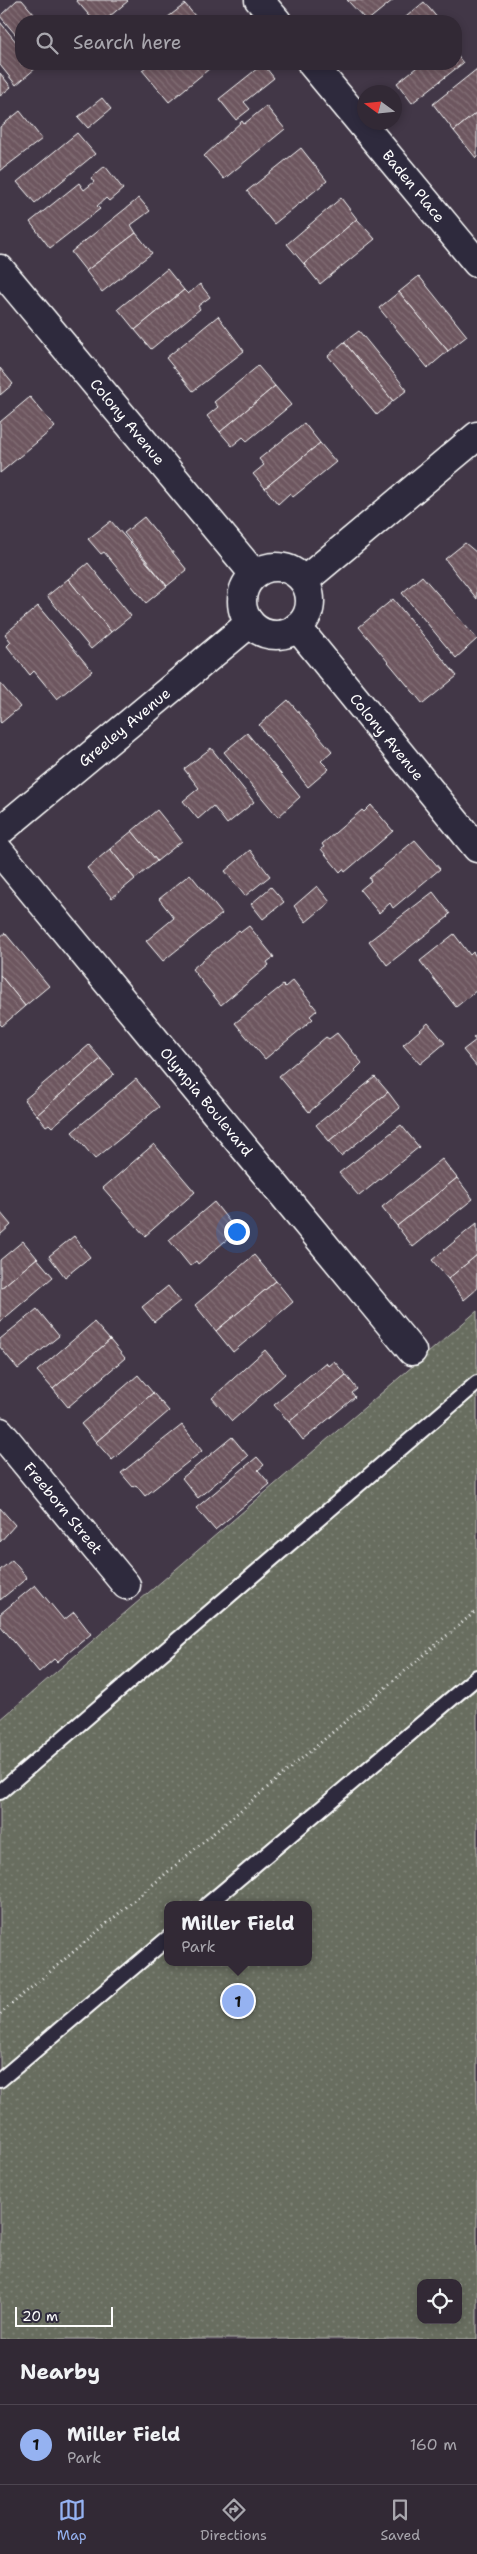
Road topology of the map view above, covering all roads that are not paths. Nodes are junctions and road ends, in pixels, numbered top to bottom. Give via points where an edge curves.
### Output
1 (260, 0) edge
2 (272, 15) edge
3 (317, 70) edge
4 (477, 263) edge
5 (0, 269) edge
6 (477, 436) edge
7 (254, 574) junction
8 (305, 580) junction
9 (250, 623) junction
10 (297, 627) junction
11 (0, 830) edge
12 (477, 848) edge
13 (0, 852) edge
14 (412, 1351) dead end
15 (477, 1382) edge
16 (0, 1432) edge
17 (126, 1585) dead end
18 (477, 1677) edge
19 (0, 1792) edge
20 (212, 1901) edge
21 (164, 1941) edge
22 (0, 2080) edge

1 - 2 street
3 - 4 street, Baden Place
5 - 7 street, Colony Avenue
6 - 8 street
7 - 8 street via 276,567 287,568
7 - 9 street via 247,582 242,603
8 - 10 street via 310,606
9 - 10 street via 269,634
9 - 11 street, Greeley Avenue
10 - 12 street, Colony Avenue
13 - 14 street, Olympia Boulevard
15 - 19 lane
16 - 17 street, Freeborn Street
18 - 20 lane
21 - 22 lane

